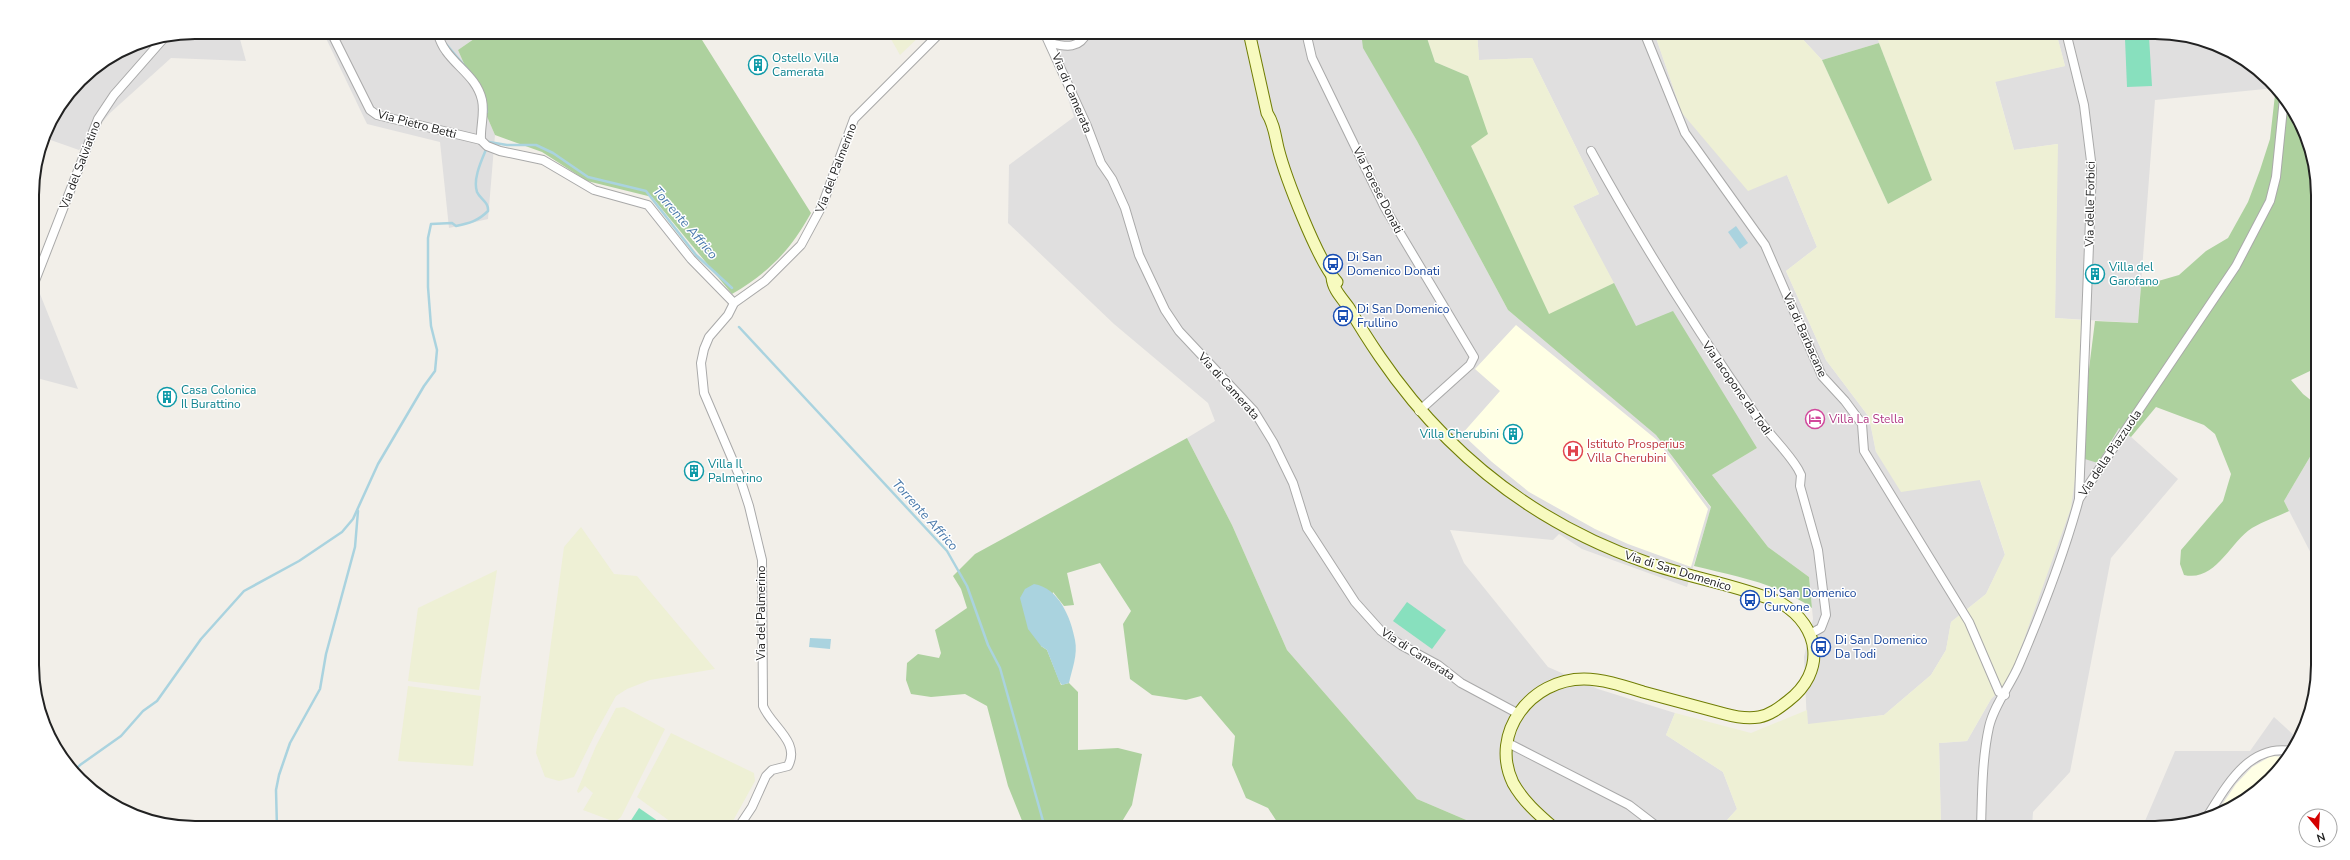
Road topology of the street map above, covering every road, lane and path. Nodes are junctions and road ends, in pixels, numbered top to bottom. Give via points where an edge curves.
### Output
1 (334, 39) edge
2 (440, 39) edge
3 (935, 39) edge
4 (1048, 39) edge
5 (1083, 39) edge
6 (1251, 39) edge
7 (1308, 39) edge
8 (1647, 39) edge
9 (2068, 39) edge
10 (160, 43) edge
11 (1051, 44) junction
12 (2283, 106) edge
13 (481, 140) junction
14 (1591, 151) dead end
15 (39, 271) edge
16 (734, 303) junction
17 (1419, 411) junction
18 (2079, 499) junction
19 (1810, 634) junction
20 (2005, 695) junction
21 (1517, 713) junction
22 (1508, 743) junction
23 (2285, 751) edge
24 (2211, 810) edge
25 (743, 821) edge
26 (1546, 821) edge
27 (1651, 821) edge
28 (1982, 821) edge

1 - 13 street, Via Pietro Betti via 370,110 377,115
2 - 13 street via 445,50 469,75 482,100
3 - 16 street, Via del Palmerino via 854,119 822,206 801,245 771,274
4 - 11 street, Via di Camerata
5 - 11 street via 1077,45
6 - 17 main road, Via di San Domenico via 1267,113 1278,147 1296,199 1333,284 1395,380
7 - 17 street, Via Forese Donati via 1312,58 1385,208 1474,357 1470,365
8 - 20 street, Via di Barbacane via 1685,133 1765,245 1822,376 1862,424 1864,451 1969,622 1999,692
9 - 18 street, Via delle Forbici via 2084,105 2092,169
10 - 15 street, Via del Salviatino via 114,95 98,119
11 - 21 street, Via di Camerata via 1101,163 1112,179 1125,208 1139,255 1165,310 1179,331 1254,411 1293,483 1307,528 1355,602 1381,631 1438,665 1461,683
12 - 18 street, Via della Piazzuola via 2274,190 2267,207 2236,266
13 - 16 street, Via Pietro Betti via 487,146 500,151 543,160 594,190 648,205 691,259
14 - 19 street, Via Iacopone da Todi via 1628,220 1689,319 1769,435 1801,475 1800,486 1818,550 1826,615 1821,628
16 - 25 street, Via del Palmerino via 728,315 709,337 704,349 701,378 704,393 739,475 758,541 763,584 763,706 767,717 782,731 789,744 791,759 788,766 772,770 766,776
17 - 19 main road, Via di San Domenico via 1467,459 1543,514 1622,554 1781,603 1798,616
18 - 20 street, Via della Piazzuola via 2069,534
19 - 21 main road, Via di San Domenico via 1815,658 1802,690 1773,712 1759,717 1731,716 1614,684 1584,679 1563,682 1544,689
20 - 28 street, Via della Piazzuola via 1999,701 1989,727
21 - 22 main road, Via di San Domenico
22 - 26 main road, Via di San Domenico via 1508,764 1513,781 1532,809
22 - 27 street via 1629,805
23 - 24 street via 2270,752 2245,764

